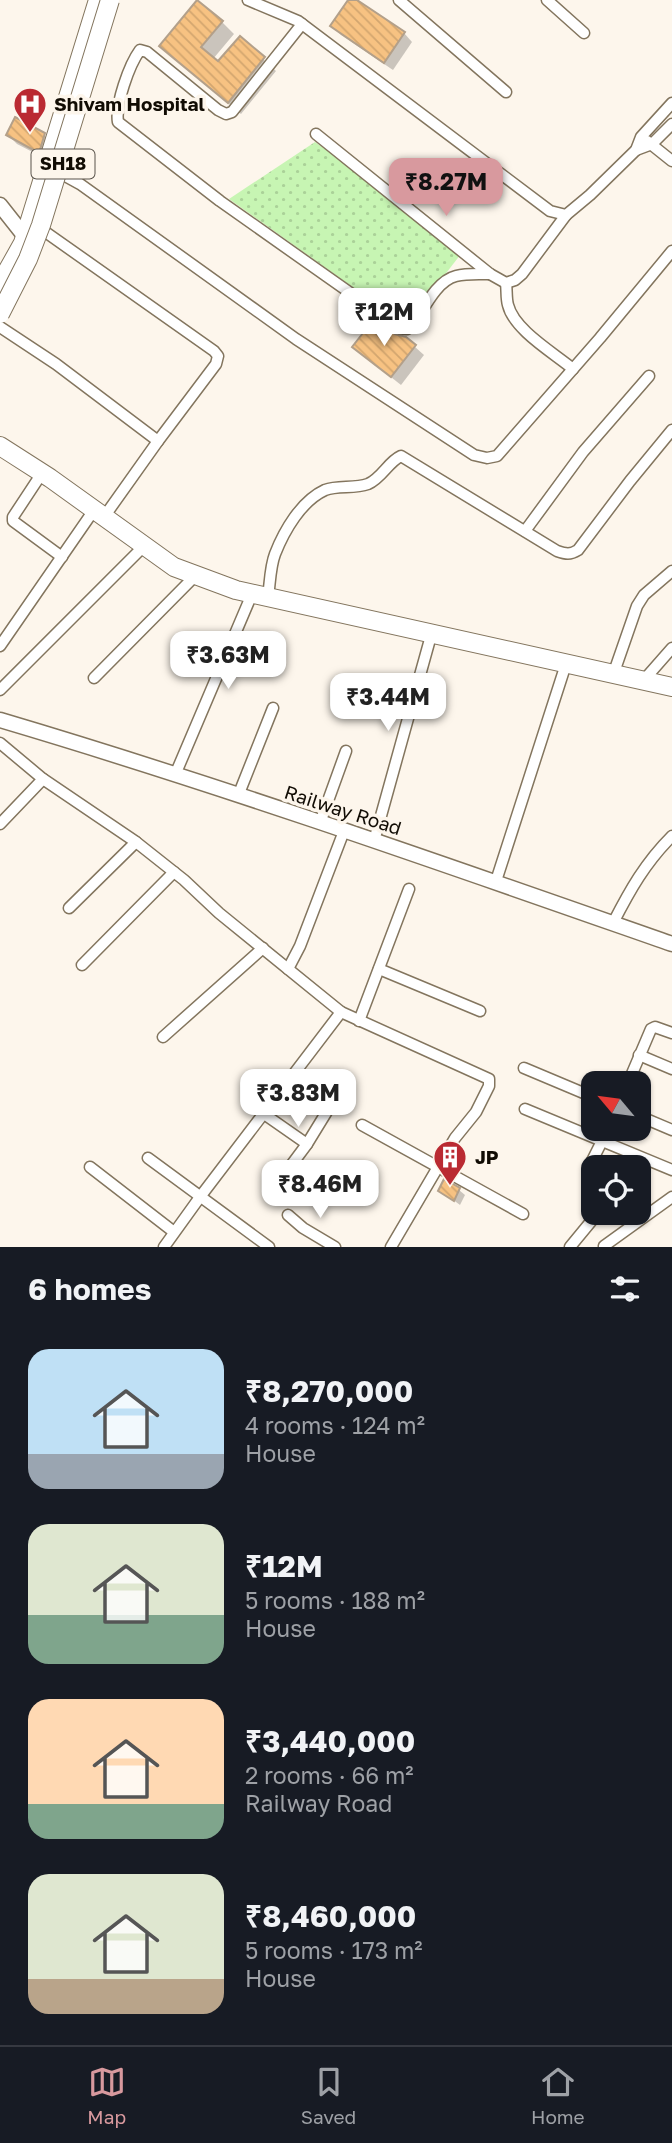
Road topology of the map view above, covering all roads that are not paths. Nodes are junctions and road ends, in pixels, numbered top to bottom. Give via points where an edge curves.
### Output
1 (98, 0) edge
2 (112, 0) edge
3 (248, 0) edge
4 (399, 0) edge
5 (547, 0) edge
6 (302, 24) junction
7 (584, 33) dead end
8 (506, 92) dead end
9 (672, 103) edge
10 (672, 124) edge
11 (316, 134) dead end
12 (641, 137) junction
13 (652, 144) junction
14 (636, 150) junction
15 (672, 161) edge
16 (60, 173) junction
17 (0, 205) edge
18 (566, 215) junction
19 (44, 231) junction
20 (25, 236) junction
21 (672, 251) edge
22 (38, 252) junction
23 (661, 265) junction
24 (672, 270) edge
25 (490, 274) junction
26 (506, 282) junction
27 (0, 284) edge
28 (0, 314) edge
29 (0, 326) edge
30 (573, 369) junction
31 (649, 376) dead end
32 (672, 430) edge
33 (158, 441) junction
34 (0, 446) edge
35 (41, 473) junction
36 (99, 514) junction
37 (525, 531) junction
38 (144, 546) junction
39 (62, 557) junction
40 (672, 571) edge
41 (196, 575) junction
42 (260, 595) junction
43 (432, 632) junction
44 (0, 646) edge
45 (672, 648) edge
46 (566, 664) junction
47 (613, 675) junction
48 (94, 678) dead end
49 (643, 681) junction
50 (672, 687) edge
51 (0, 690) edge
52 (273, 708) dead end
53 (0, 720) edge
54 (0, 743) edge
55 (346, 751) dead end
56 (175, 775) junction
57 (43, 779) junction
58 (238, 796) junction
59 (320, 823) junction
60 (0, 824) edge
61 (344, 831) junction
62 (672, 836) edge
63 (374, 841) junction
64 (136, 842) junction
65 (174, 872) junction
66 (496, 881) junction
67 (409, 889) dead end
68 (69, 908) dead end
69 (612, 923) junction
70 (672, 944) edge
71 (262, 948) junction
72 (82, 965) dead end
73 (379, 968) junction
74 (288, 969) junction
75 (480, 1010) dead end
76 (341, 1012) junction
77 (359, 1021) junction
78 (672, 1033) edge
79 (163, 1037) dead end
80 (639, 1055) junction
81 (524, 1068) dead end
82 (672, 1069) edge
83 (633, 1071) edge
84 (345, 1082) dead end
85 (581, 1092) edge
86 (525, 1109) dead end
87 (264, 1114) junction
88 (651, 1121) edge
89 (362, 1125) dead end
90 (672, 1130) edge
91 (602, 1142) junction
92 (307, 1144) junction
93 (595, 1155) edge
94 (148, 1158) dead end
95 (438, 1166) junction
96 (90, 1167) dead end
97 (672, 1170) edge
98 (272, 1191) dead end
99 (672, 1196) edge
100 (200, 1197) junction
101 (523, 1214) dead end
102 (288, 1215) dead end
103 (588, 1225) edge
104 (174, 1232) junction
105 (604, 1245) edge
106 (164, 1247) edge
107 (269, 1247) edge
108 (335, 1247) edge
109 (391, 1247) edge
110 (570, 1247) edge

1 - 20 main road, SH18
2 - 16 main road, SH18
2 - 28 main road, bridge via 41,225
3 - 6 street
4 - 8 street
5 - 7 street
6 - 18 street via 538,203
6 - 25 street via 226,114 140,51 130,67 116,113 118,122 220,201 400,328 413,325 448,278
9 - 12 street
10 - 13 street
11 - 25 street
12 - 13 street
12 - 14 street
13 - 14 street
13 - 15 street
14 - 18 street
16 - 19 main road, SH18
16 - 30 street via 296,338 474,455 497,456
17 - 20 street
18 - 26 street via 522,274
19 - 22 main road, SH18
19 - 33 street via 218,356
20 - 22 street
20 - 27 main road, SH18
21 - 23 street
22 - 29 main road, SH18
23 - 24 street
23 - 30 street
25 - 26 street
26 - 30 street via 513,318
29 - 33 street
31 - 37 street via 583,452
32 - 37 street via 578,550 557,551
33 - 36 street
34 - 35 main road
35 - 36 main road
35 - 39 street via 13,521
36 - 38 main road
36 - 39 street
37 - 42 street via 401,456 368,483 331,488 309,500 291,523
38 - 41 main road via 174,567
38 - 51 street
39 - 44 street
40 - 47 street via 637,606
41 - 42 main road
41 - 48 street
42 - 43 main road
42 - 56 street
43 - 46 main road
43 - 63 street
45 - 49 street
46 - 47 main road
46 - 66 street
47 - 49 main road
49 - 50 main road
52 - 58 street
53 - 56 street, Railway Road
54 - 57 street
55 - 59 street
56 - 58 street, Railway Road
57 - 60 street
57 - 64 street
58 - 59 street, Railway Road
59 - 61 street, Railway Road
61 - 63 street, Railway Road
61 - 74 street
62 - 69 street via 654,853
63 - 66 street, Railway Road
64 - 65 street
64 - 68 street
65 - 71 street
65 - 72 street
66 - 69 street, Railway Road
67 - 73 street
69 - 70 street, Railway Road
71 - 74 street
71 - 79 street
73 - 75 street
73 - 77 street
74 - 76 street
76 - 77 street
76 - 87 street
77 - 95 street via 489,1079 476,1112
78 - 80 street via 651,1029
80 - 82 street
80 - 83 street
81 - 85 street
84 - 92 street
86 - 91 street
87 - 92 street
87 - 100 street
88 - 90 street
89 - 95 street
91 - 93 street
91 - 97 street
92 - 98 street
94 - 100 street
95 - 101 street
95 - 109 street
96 - 104 street
99 - 105 street
100 - 104 street
100 - 107 street
102 - 108 street
103 - 110 street
104 - 106 street

